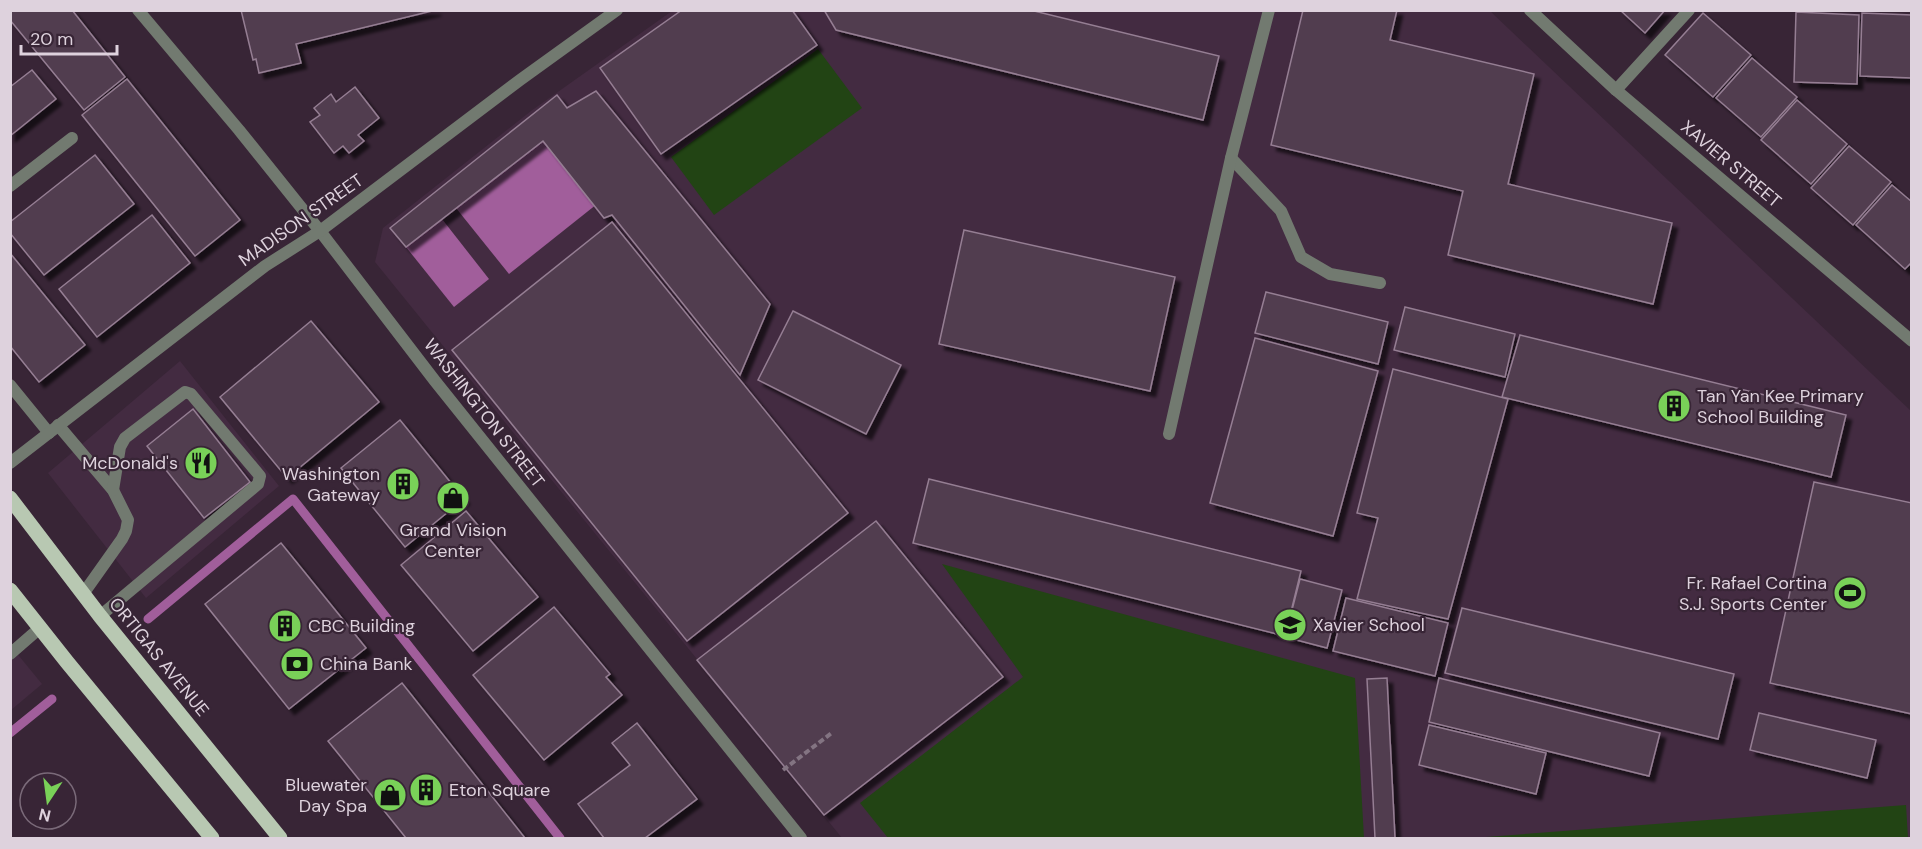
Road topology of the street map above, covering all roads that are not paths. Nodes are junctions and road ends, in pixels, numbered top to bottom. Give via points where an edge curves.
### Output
1 (138, 10) edge
2 (617, 10) edge
3 (1269, 10) edge
4 (1530, 10) edge
5 (1689, 10) edge
6 (1616, 90) junction
7 (72, 138) dead end
8 (1231, 158) junction
9 (10, 186) edge
10 (320, 231) junction
11 (1380, 283) dead end
12 (1911, 341) edge
13 (10, 385) edge
14 (53, 429) junction
15 (1169, 434) dead end
16 (10, 464) edge
17 (113, 490) junction
18 (10, 498) edge
19 (10, 590) edge
20 (83, 594) junction
21 (100, 616) junction
22 (41, 627) junction
23 (10, 654) edge
24 (212, 838) edge
25 (280, 838) edge
26 (801, 838) edge

1 - 10 street, WASHINGTON STREET
2 - 10 street, MADISON STREET
3 - 8 street
4 - 6 street, XAVIER STREET
5 - 6 street
6 - 12 street, XAVIER STREET
7 - 9 street
8 - 11 street via 1281,211 1301,257 1330,274
8 - 15 street
10 - 14 street, MADISON STREET via 265,266
10 - 26 street, WASHINGTON STREET via 442,390
13 - 14 street
14 - 16 street, MADISON STREET
14 - 17 street
17 - 20 street via 128,520 126,531
17 - 21 street via 125,438 185,392 191,394 260,476 258,484
18 - 20 main road, ORTIGAS AVENUE
19 - 22 main road
20 - 21 main road, ORTIGAS AVENUE
21 - 25 main road, ORTIGAS AVENUE
22 - 23 street
22 - 24 main road

